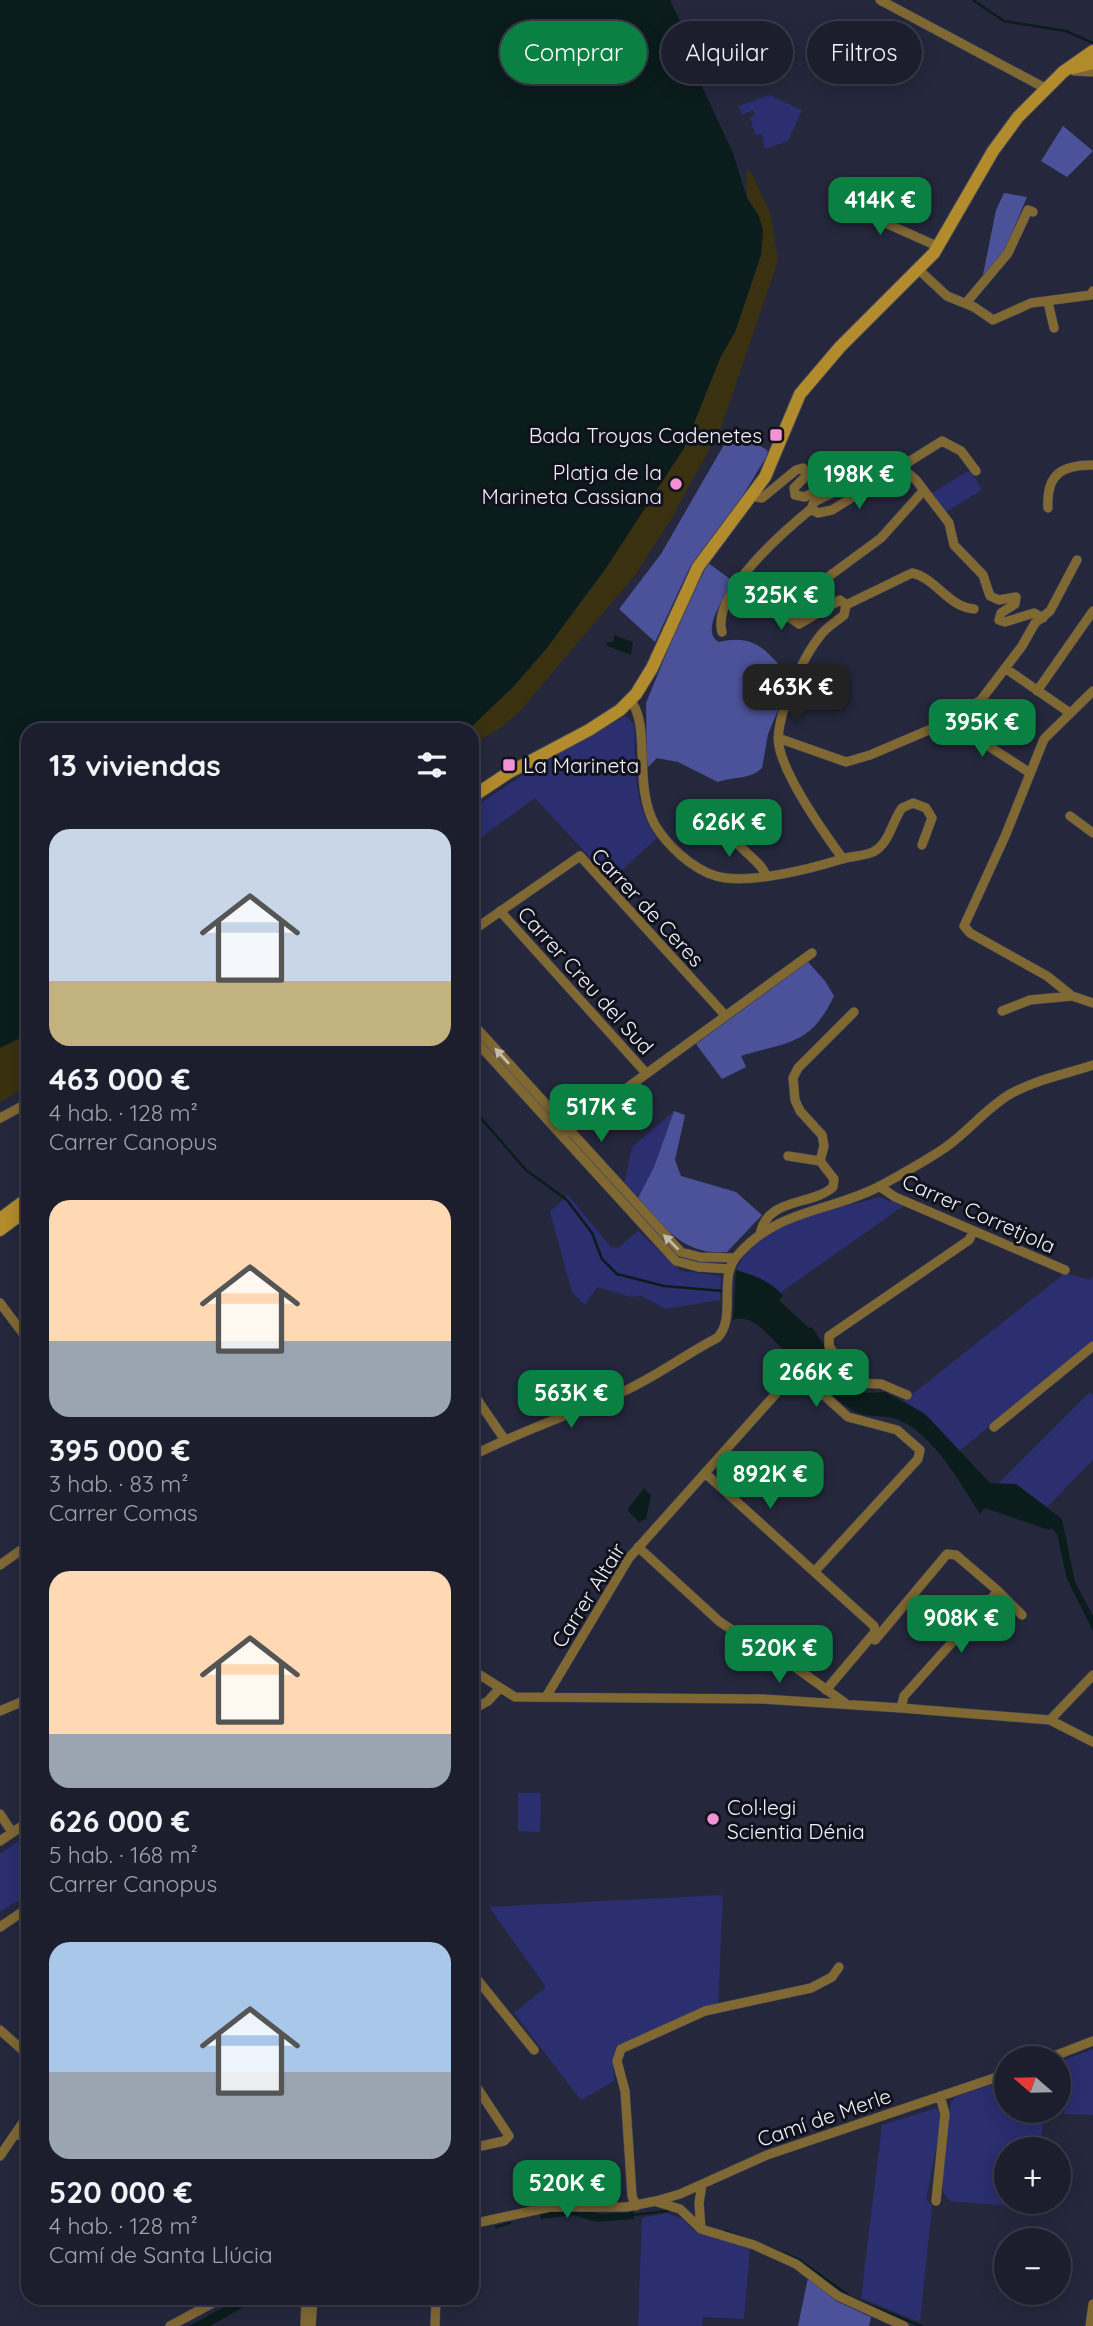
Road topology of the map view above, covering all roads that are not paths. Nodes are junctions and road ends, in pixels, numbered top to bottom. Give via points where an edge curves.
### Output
1 (880, 0) edge
2 (1093, 51) edge
3 (1093, 63) edge
4 (1093, 72) edge
5 (1061, 74) junction
6 (1045, 88) junction
7 (834, 200) dead end
8 (1033, 212) dead end
9 (939, 247) junction
10 (919, 270) junction
11 (1093, 291) edge
12 (1048, 302) junction
13 (966, 303) junction
14 (1054, 328) dead end
15 (1093, 466) edge
16 (896, 470) junction
17 (976, 471) dead end
18 (923, 490) junction
19 (751, 496) junction
20 (1048, 508) dead end
21 (811, 509) junction
22 (1077, 560) dead end
23 (846, 605) junction
24 (974, 609) dead end
25 (1093, 611) edge
26 (1043, 618) junction
27 (722, 632) dead end
28 (1005, 668) junction
29 (1037, 691) junction
30 (1093, 691) edge
31 (631, 701) junction
32 (1090, 702) edge
33 (1070, 713) junction
34 (950, 721) junction
35 (778, 738) junction
36 (1030, 772) junction
37 (479, 792) edge
38 (1070, 816) dead end
39 (728, 827) dead end
40 (1093, 833) edge
41 (922, 845) dead end
42 (843, 859) junction
43 (766, 874) junction
44 (500, 911) junction
45 (479, 927) edge
46 (813, 953) dead end
47 (1072, 996) junction
48 (1093, 1003) edge
49 (1002, 1011) dead end
50 (854, 1012) dead end
51 (725, 1015) junction
52 (479, 1031) edge
53 (479, 1044) edge
54 (1093, 1065) edge
55 (646, 1073) junction
56 (21, 1107) edge
57 (0, 1118) edge
58 (565, 1133) junction
59 (788, 1156) dead end
60 (820, 1161) junction
61 (879, 1186) junction
62 (21, 1203) edge
63 (21, 1214) edge
64 (0, 1219) edge
65 (0, 1230) edge
66 (973, 1232) junction
67 (760, 1235) junction
68 (735, 1258) junction
69 (1065, 1270) dead end
70 (729, 1272) junction
71 (2, 1308) edge
72 (21, 1331) edge
73 (1093, 1346) edge
74 (907, 1395) dead end
75 (479, 1402) edge
76 (994, 1427) dead end
77 (505, 1440) junction
78 (479, 1453) edge
79 (705, 1473) junction
80 (638, 1547) junction
81 (21, 1549) edge
82 (1, 1561) edge
83 (815, 1571) junction
84 (998, 1591) junction
85 (1022, 1615) dead end
86 (479, 1675) edge
87 (1093, 1675) edge
88 (499, 1689) junction
89 (828, 1691) junction
90 (546, 1697) junction
91 (21, 1702) edge
92 (848, 1704) junction
93 (479, 1706) edge
94 (901, 1708) junction
95 (0, 1711) edge
96 (1050, 1720) junction
97 (1093, 1742) edge
98 (0, 1814) edge
99 (21, 1826) edge
100 (12, 1832) junction
101 (0, 1841) edge
102 (21, 1913) edge
103 (0, 1927) edge
104 (839, 1967) dead end
105 (479, 1982) edge
106 (0, 2030) edge
107 (1093, 2041) edge
108 (21, 2049) edge
109 (534, 2050) dead end
110 (1071, 2050) edge
111 (994, 2078) edge
112 (479, 2091) edge
113 (940, 2096) junction
114 (21, 2125) edge
115 (15, 2134) junction
116 (21, 2135) edge
117 (479, 2146) edge
118 (0, 2156) edge
119 (702, 2185) junction
120 (656, 2201) junction
121 (936, 2201) dead end
122 (636, 2206) junction
123 (479, 2222) edge
124 (701, 2229) junction
125 (1093, 2304) edge
126 (209, 2305) edge
127 (306, 2305) edge
128 (313, 2305) edge
129 (436, 2305) edge
130 (170, 2326) edge
131 (305, 2326) edge
132 (312, 2326) edge
133 (435, 2326) edge
134 (904, 2326) edge
135 (1090, 2326) edge

1 - 6 street
2 - 5 street
3 - 5 street
4 - 5 street
5 - 6 street
6 - 9 street via 993,150
7 - 9 street
8 - 13 street via 1028,210 1008,253
9 - 10 street
10 - 13 street via 947,296
10 - 19 street via 839,347 800,394 774,458
11 - 12 street
12 - 13 street via 1031,303 993,320
12 - 14 street
15 - 20 street via 1072,466 1057,475 1049,488
16 - 17 street via 942,441 961,451
16 - 18 street via 906,472
16 - 21 street via 832,510 818,513
18 - 23 street via 881,538 794,602 789,617 799,624 837,600
18 - 26 street via 952,528 956,550 983,575 990,596 999,600 1016,597 999,620 1034,613
19 - 21 street via 762,498 803,468 807,475 793,492 797,497 827,483 833,487 832,493 814,502
19 - 31 street via 698,566 652,668
21 - 27 street via 771,543 745,575 723,611
22 - 26 street
23 - 24 street via 912,573 959,606
23 - 35 street via 844,615 823,632 806,658
25 - 29 street
26 - 28 street
28 - 29 street
28 - 34 street via 981,700
29 - 33 street
30 - 32 street
31 - 37 street
31 - 43 street via 640,718 645,793 663,836 713,875
32 - 33 street
33 - 36 street via 1044,739
34 - 35 street via 846,762
34 - 36 street
35 - 42 street via 797,785
36 - 47 street via 964,926
38 - 40 street
39 - 43 street via 736,843
41 - 42 street via 932,818 926,808 913,803 902,807 888,836 873,852
42 - 43 street via 800,872
44 - 45 street, Carrer de Ceres
44 - 51 street, Carrer de Ceres via 581,856
44 - 55 street, Carrer Creu del Sud
46 - 51 street
47 - 48 street
47 - 49 street via 1030,1000
50 - 60 street via 793,1075 797,1107 822,1135
51 - 55 street
58 -> 52 street
53 - 58 street
54 - 61 street via 1010,1094 946,1148
55 - 58 street
56 - 57 street
68 -> 58 street via 681,1252
58 - 70 street via 676,1261
59 - 60 street
60 - 67 street via 834,1179 833,1187 782,1207 766,1220
61 - 66 street, Carrer Corretjola via 895,1198
61 - 67 street via 841,1204 788,1217
62 - 64 street
63 - 65 street
66 - 69 street, Carrer Corretjola
66 - 74 street via 969,1240 829,1336 829,1346 853,1382 886,1385
67 - 68 street
68 - 70 street
70 - 77 street via 720,1335 624,1391
71 - 72 street
73 - 76 street
75 - 77 street
77 - 78 street
79 - 80 street, Carrer Altair
79 - 83 street
79 - 83 street, Carrer Altair via 797,1375 848,1417 893,1427 909,1438 920,1450 918,1459
80 - 89 street via 720,1622
80 - 90 street, Carrer Altair
81 - 82 street
83 - 89 street via 875,1629
84 - 85 street
84 - 89 street via 956,1555 947,1554
84 - 94 street via 904,1696
86 - 88 street
87 - 96 street
88 - 90 street via 515,1697
88 - 93 street
89 - 92 street
90 - 92 street
91 - 95 street
92 - 94 street
94 - 96 street
96 - 97 street
98 - 100 street
99 - 100 street
100 - 101 street
102 - 103 street
104 - 122 street via 832,1977 811,1988 698,2014 621,2049 617,2061 625,2091
105 - 109 street
106 - 108 street
107 - 110 street
111 - 113 street, Camí de Merle
112 - 117 street via 509,2136
113 - 119 street, Camí de Merle via 767,2155
113 - 121 street via 945,2114
114 - 115 street
115 - 116 street
115 - 118 street
119 - 120 street, Camí de Merle
119 - 124 street
120 - 122 street, Camí de Merle
120 - 124 street via 680,2209
122 - 123 street, Camí de Merle via 550,2207
124 - 134 street via 786,2259 845,2300
125 - 135 street
126 - 130 street
127 - 131 street
128 - 132 street
129 - 133 street

